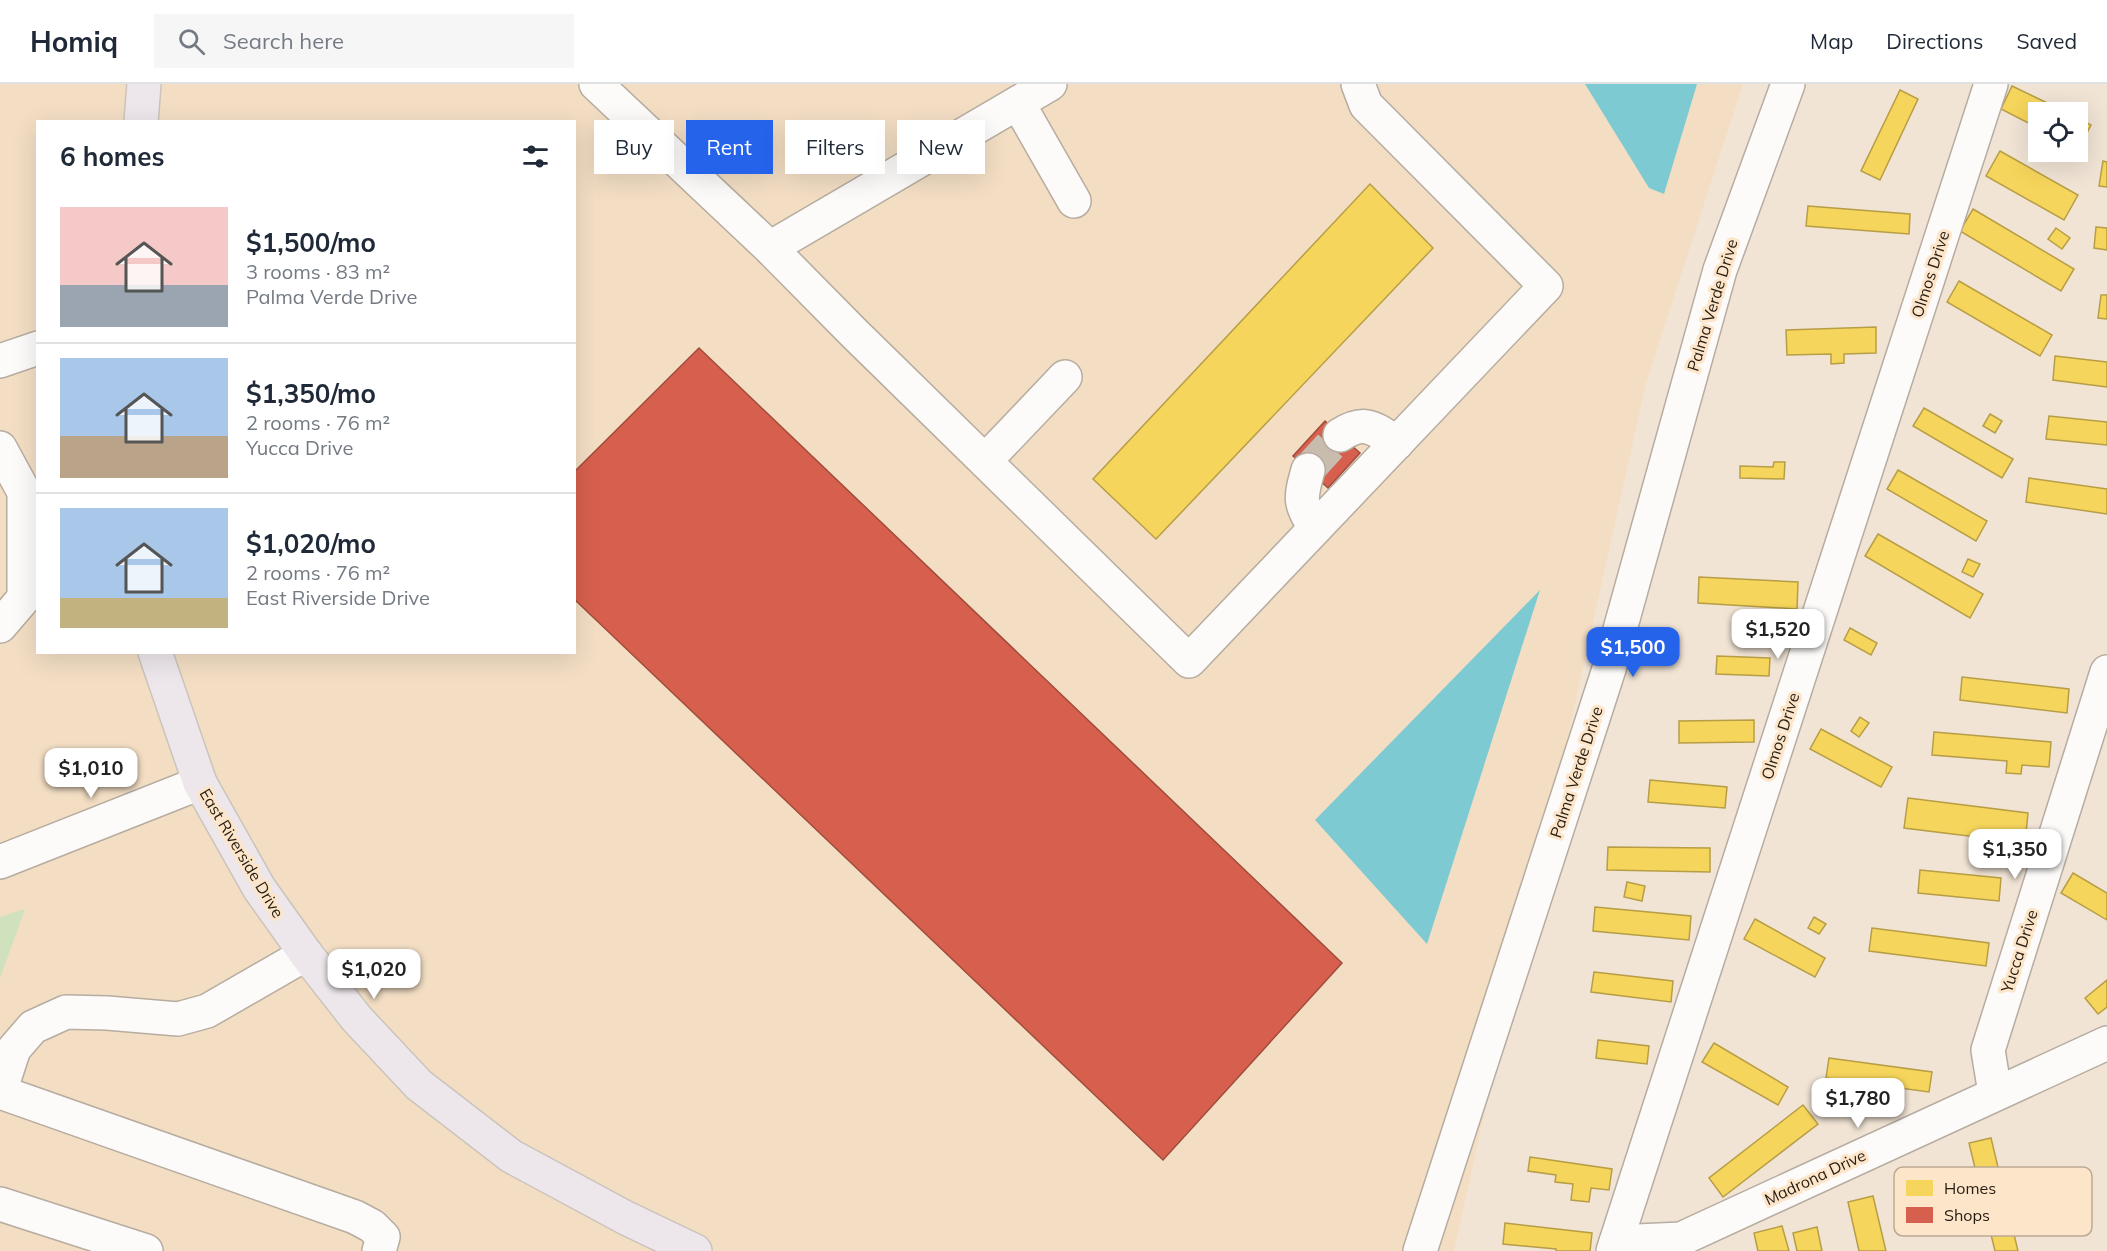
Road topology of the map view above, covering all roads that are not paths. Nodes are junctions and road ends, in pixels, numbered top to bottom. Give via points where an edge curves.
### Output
1 (144, 84) edge
2 (596, 84) edge
3 (1050, 84) edge
4 (1358, 84) edge
5 (1788, 84) edge
6 (1991, 84) edge
7 (1018, 103) junction
8 (141, 120) edge
9 (1074, 201) dead end
10 (770, 248) junction
11 (36, 349) edge
12 (0, 361) edge
13 (1065, 377) dead end
14 (1340, 435) tunnel mouth
15 (1397, 443) junction
16 (0, 448) edge
17 (985, 461) junction
18 (1308, 470) tunnel mouth
19 (1316, 528) junction
20 (0, 626) edge
21 (156, 654) edge
22 (2107, 672) edge
23 (200, 783) junction
24 (0, 862) edge
25 (306, 954) junction
26 (2107, 1043) edge
27 (0, 1092) edge
28 (1995, 1093) junction
29 (0, 1204) edge
30 (651, 1241) edge
31 (1615, 1246) edge
32 (146, 1251) edge
33 (379, 1251) edge
34 (695, 1251) edge
35 (1419, 1251) edge

1 - 8 main road
2 - 10 street
3 - 7 street
4 - 15 street via 1366,105 1546,286
5 - 35 street, Palma Verde Drive via 1720,270 1609,669
6 - 31 street, Olmos Drive
7 - 9 street
7 - 10 street
10 - 17 street
11 - 12 street
13 - 17 street
14 - 15 street via 1354,426 1373,428
15 - 19 street
16 - 20 street via 24,492 24,598
17 - 19 street via 1189,661
18 - 19 street via 1301,494 1304,509
21 - 23 main road, East Riverside Drive
22 - 28 street, Yucca Drive via 1988,1050
23 - 24 street
23 - 25 main road, East Riverside Drive via 259,888
25 - 27 street via 207,1011 177,1019 66,1012 33,1027 14,1049
25 - 30 main road, East Riverside Drive via 357,1019 419,1085 511,1156
26 - 28 street, Madrona Drive
27 - 33 street via 355,1217 383,1237
28 - 31 street, Madrona Drive via 1681,1239
29 - 32 street
30 - 34 main road, East Riverside Drive

